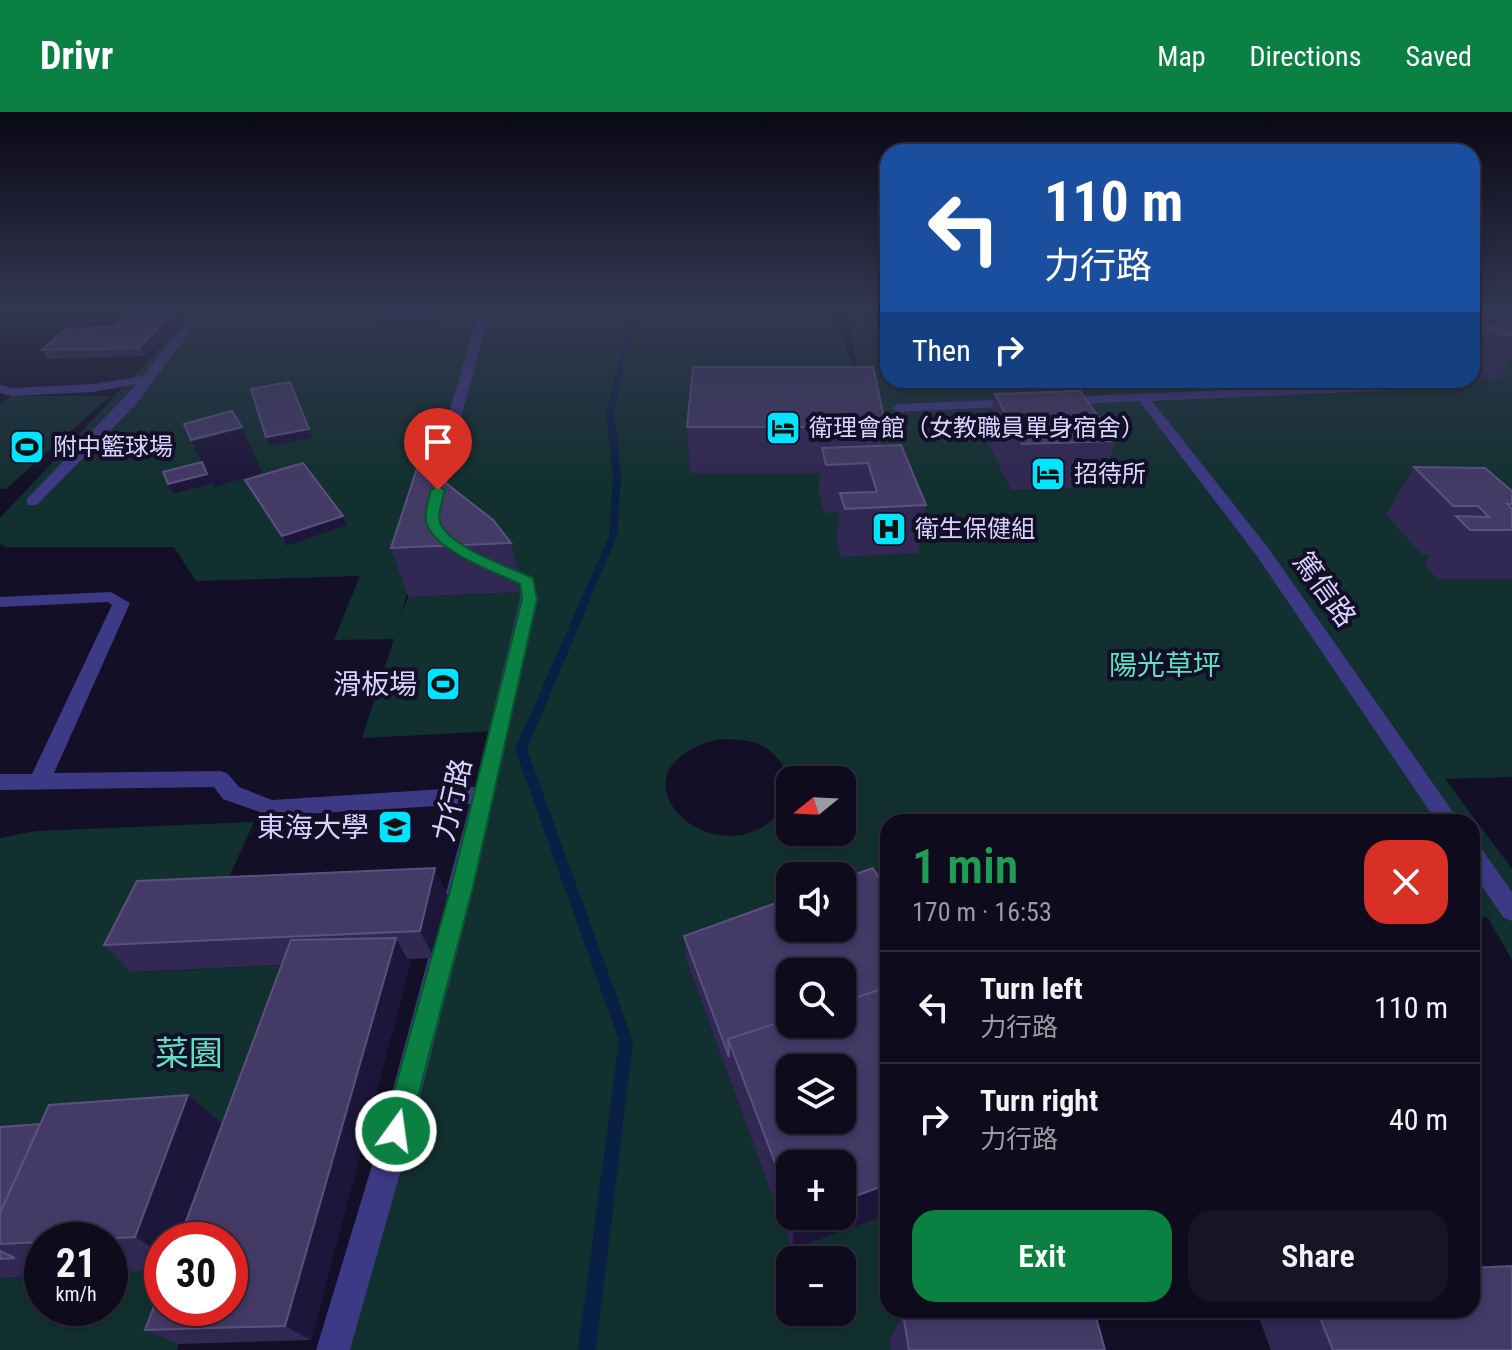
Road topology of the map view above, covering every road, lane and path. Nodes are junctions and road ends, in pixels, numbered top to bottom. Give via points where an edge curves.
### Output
1 (154, 369) edge
2 (469, 369) edge
3 (147, 379) junction
4 (1352, 388) edge
5 (0, 389) edge
6 (1143, 398) junction
7 (1036, 402) edge
8 (1051, 402) edge
9 (898, 408) dead end
10 (32, 502) dead end
11 (437, 531) edge
12 (479, 560) edge
13 (0, 602) edge
14 (40, 780) junction
15 (0, 782) edge
16 (484, 795) junction
17 (1444, 814) edge
18 (1480, 865) edge
19 (1512, 911) edge
20 (333, 1350) edge

1 - 3 street
2 - 11 street via 432,519
3 - 5 street via 93,388
3 - 10 street
4 - 6 street
6 - 8 street
6 - 17 street, 篤信路 via 1229,506
7 - 9 street
12 - 16 street, 力行路 via 527,582 529,599
13 - 14 street via 111,597 121,603
14 - 15 street
14 - 16 street via 220,779 231,793 271,808
16 - 20 street, 力行路
18 - 19 street

